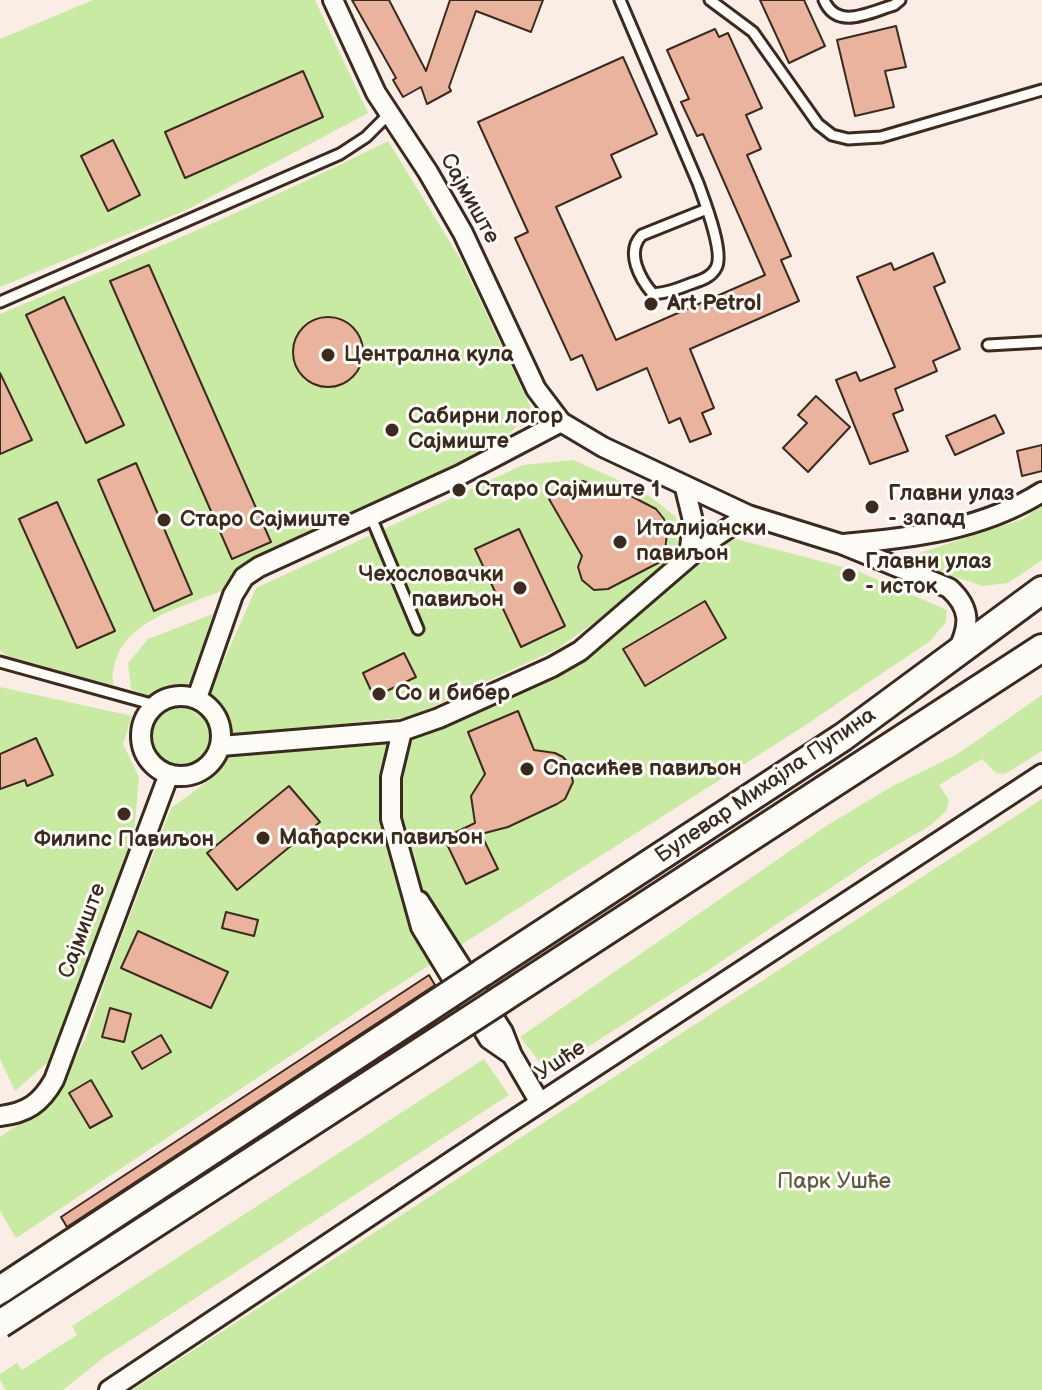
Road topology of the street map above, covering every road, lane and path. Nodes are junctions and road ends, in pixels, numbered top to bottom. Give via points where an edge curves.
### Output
1 (333, 0) edge
2 (620, 0) edge
3 (710, 0) edge
4 (824, 0) edge
5 (900, 0) edge
6 (1042, 90) edge
7 (389, 114) junction
8 (707, 209) junction
9 (0, 302) edge
10 (1042, 342) edge
11 (988, 345) dead end
12 (561, 422) junction
13 (685, 488) junction
14 (1042, 492) edge
15 (748, 515) junction
16 (371, 517) junction
17 (841, 544) junction
18 (689, 557) junction
19 (1042, 590) edge
20 (418, 629) dead end
21 (1042, 648) edge
22 (956, 653) junction
23 (0, 662) edge
24 (197, 698) junction
25 (155, 705) junction
26 (402, 731) junction
27 (221, 746) junction
28 (169, 774) junction
29 (1042, 774) edge
30 (540, 1103) junction
31 (0, 1116) edge
32 (0, 1290) edge
33 (0, 1324) edge
34 (109, 1390) edge

1 - 7 street, Сајмиште
2 - 8 lane
3 - 6 lane via 753,32 818,124 832,135 881,137
4 - 5 lane via 842,19
7 - 9 lane via 340,154
7 - 12 street, Сајмиште via 463,233 536,389
8 - 8 lane via 635,242 644,283 653,294 707,277 718,267
10 - 11 lane
12 - 13 street, Сајмиште
12 - 16 street
13 - 15 street, Сајмиште
13 - 18 street via 693,521
14 - 17 street, Сајмиште via 967,526
15 - 17 street, Сајмиште
15 - 18 street
16 - 20 lane
16 - 24 street via 244,577
17 - 22 street, Сајмиште via 949,588 968,623
18 - 26 street via 568,659
19 - 22 main road, Булевар Михајла Пупина
21 - 33 main road, Булевар Михајла Пупина, bridge
22 - 32 main road, Булевар Михајла Пупина, bridge via 843,737
23 - 25 lane
24 - 25 street via 179,695
24 - 27 street via 220,723
25 - 28 street via 143,722 141,744 151,763
26 - 27 street
26 - 30 street via 391,819 421,927 489,1039 512,1055
27 - 28 street via 201,771
28 - 31 street, Сајмиште via 46,1094 23,1111
29 - 30 street, Ушће
30 - 34 street, Ушће

